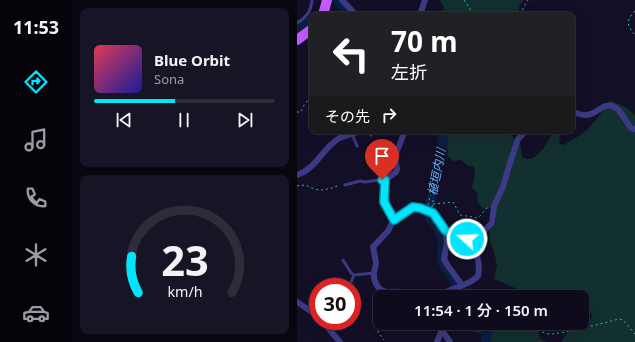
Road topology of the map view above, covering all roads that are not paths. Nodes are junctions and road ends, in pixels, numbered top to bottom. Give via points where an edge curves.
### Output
1 (312, 0) edge
2 (327, 0) edge
3 (342, 0) edge
4 (425, 0) edge
5 (309, 12) edge
6 (309, 12) edge
7 (324, 12) edge
8 (353, 12) edge
9 (421, 12) edge
10 (297, 23) edge
11 (309, 31) edge
12 (297, 40) edge
13 (575, 113) edge
14 (635, 129) edge
15 (351, 134) edge
16 (356, 134) edge
17 (404, 134) edge
18 (522, 134) edge
19 (357, 146) dead end
20 (297, 175) edge
21 (385, 180) junction
22 (345, 184) road end
23 (394, 220) junction
24 (445, 230) junction
25 (471, 239) junction
26 (343, 260) dead end
27 (374, 273) junction
28 (354, 275) junction
29 (353, 278) edge
30 (462, 285) junction
31 (381, 290) edge
32 (449, 290) edge
33 (297, 302) edge
34 (309, 310) edge
35 (330, 330) edge
36 (442, 330) joint
37 (340, 342) edge
38 (437, 342) edge
39 (450, 342) edge

1 - 5 lane
2 - 7 main road
3 - 8 street
4 - 9 street
6 - 10 lane
11 - 12 main road
13 - 14 street via 590,115 610,105 616,108 631,128
15 - 20 street via 338,139 312,166
16 - 19 lane
17 - 21 street via 395,158 396,172
18 - 25 street via 518,139 503,187 495,203 492,223
21 - 22 lane
21 - 23 street via 384,202
23 - 24 street via 413,207 433,213
23 - 27 street via 388,231 373,247 376,262
24 - 25 street
24 - 30 street via 445,259
25 - 30 street via 477,253 479,273 474,279
26 - 28 lane
27 - 28 lane
27 - 31 street
28 - 29 lane
30 - 32 street
33 - 34 street
35 - 37 street
36 - 38 street
36 - 39 street

